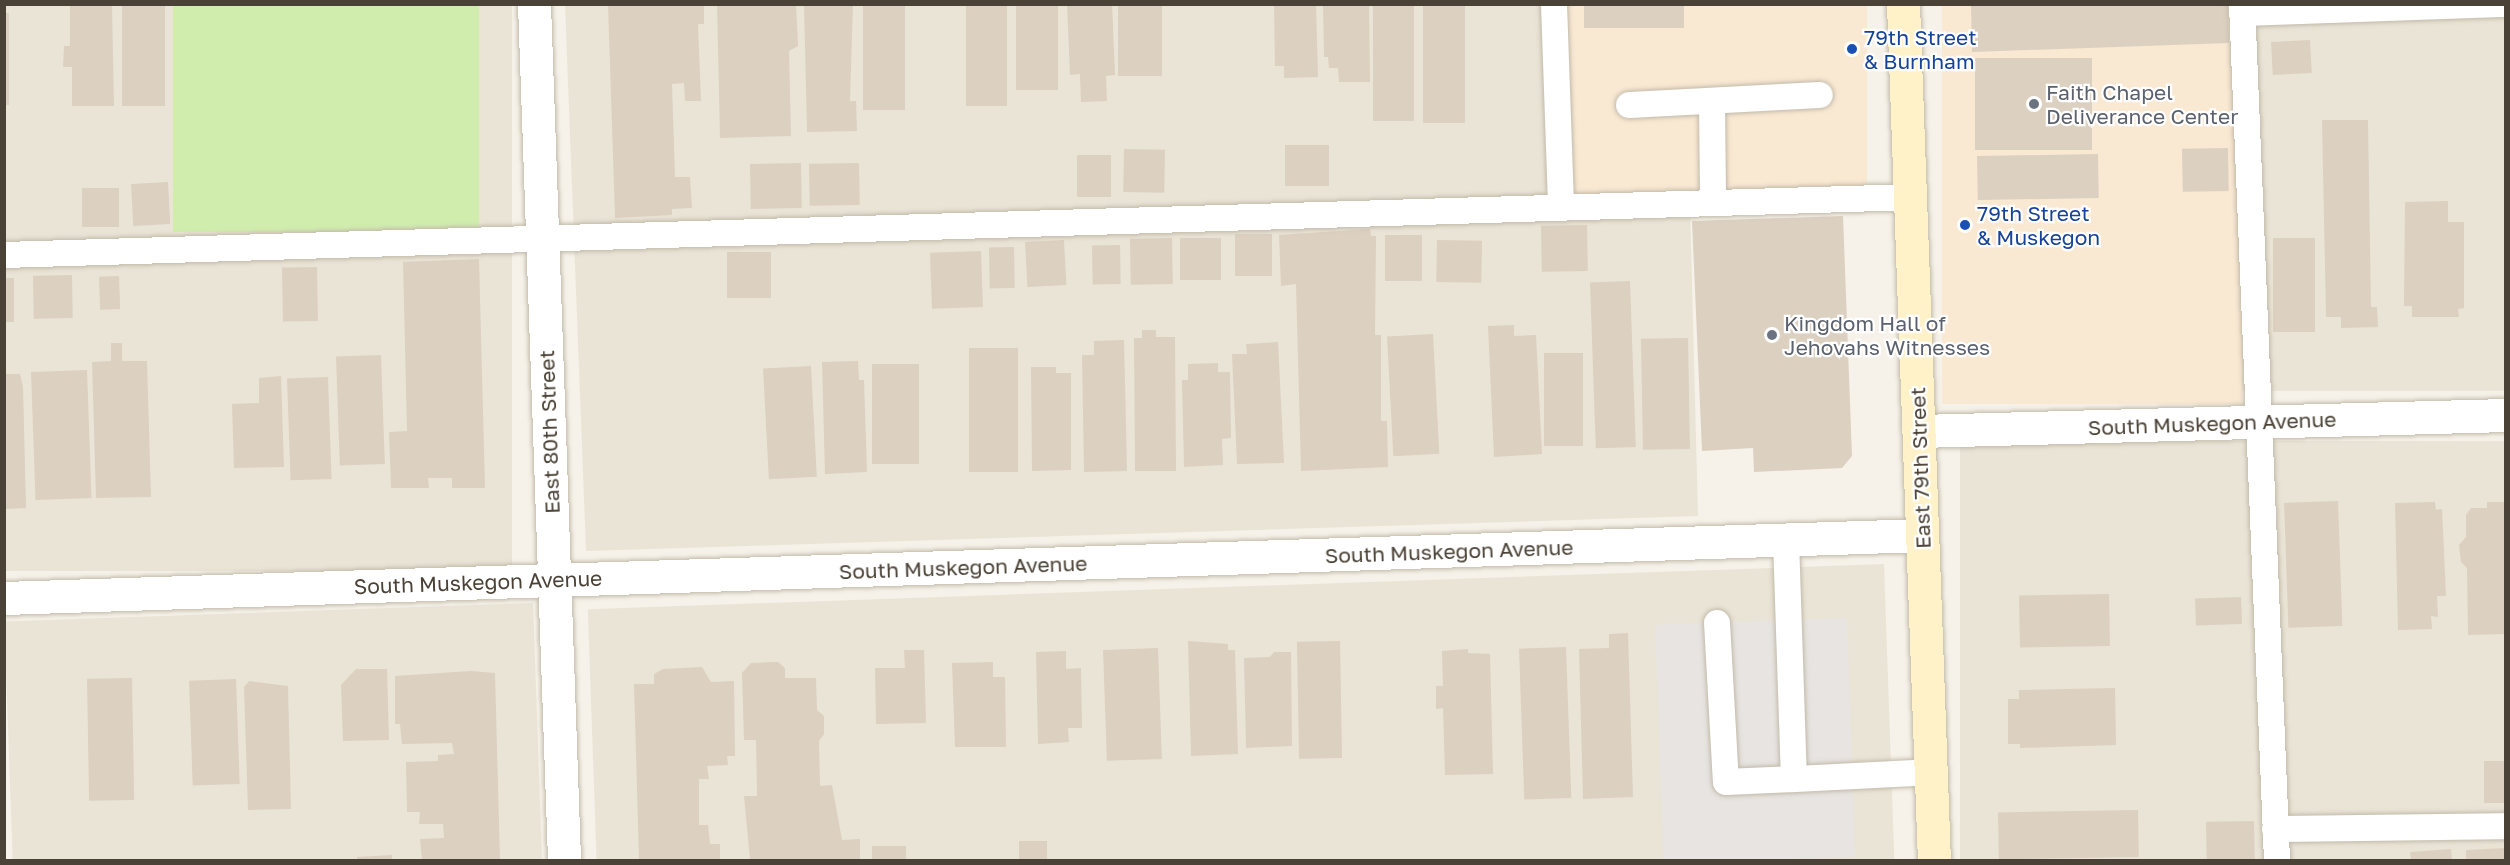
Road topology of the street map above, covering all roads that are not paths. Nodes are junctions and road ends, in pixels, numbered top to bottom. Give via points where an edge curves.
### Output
1 (534, 4) edge
2 (1554, 4) edge
3 (1903, 4) edge
4 (2503, 4) edge
5 (2242, 9) edge
6 (1820, 95) dead end
7 (1712, 101) junction
8 (1629, 105) dead end
9 (1910, 197) junction
10 (1713, 202) junction
11 (1561, 207) junction
12 (542, 238) junction
13 (4, 255) edge
14 (2505, 415) edge
15 (2258, 422) junction
16 (1919, 431) junction
17 (1922, 535) junction
18 (1786, 540) junction
19 (554, 579) junction
20 (4, 598) edge
21 (1717, 623) dead end
22 (1931, 772) junction
23 (1794, 779) junction
24 (2505, 826) edge
25 (2276, 829) junction
26 (564, 861) edge
27 (1934, 861) edge
28 (2277, 861) edge

1 - 12 street, East 80th Street
2 - 11 lane
3 - 9 main road, East 79th Street
4 - 5 lane
5 - 15 lane
6 - 7 lane
7 - 8 lane
7 - 10 lane
9 - 10 lane
9 - 16 main road, East 79th Street
10 - 11 lane
11 - 12 lane
12 - 13 lane
12 - 19 street, East 80th Street
14 - 15 street, South Muskegon Avenue
15 - 16 street, South Muskegon Avenue
15 - 25 lane
16 - 17 main road, East 79th Street
17 - 18 street, South Muskegon Avenue
17 - 22 main road, East 79th Street
18 - 19 street, South Muskegon Avenue
18 - 23 lane
19 - 20 street, South Muskegon Avenue
19 - 26 street, East 80th Street
21 - 23 lane via 1726,782
22 - 23 lane
22 - 27 main road, East 79th Street
24 - 25 lane
25 - 28 lane

